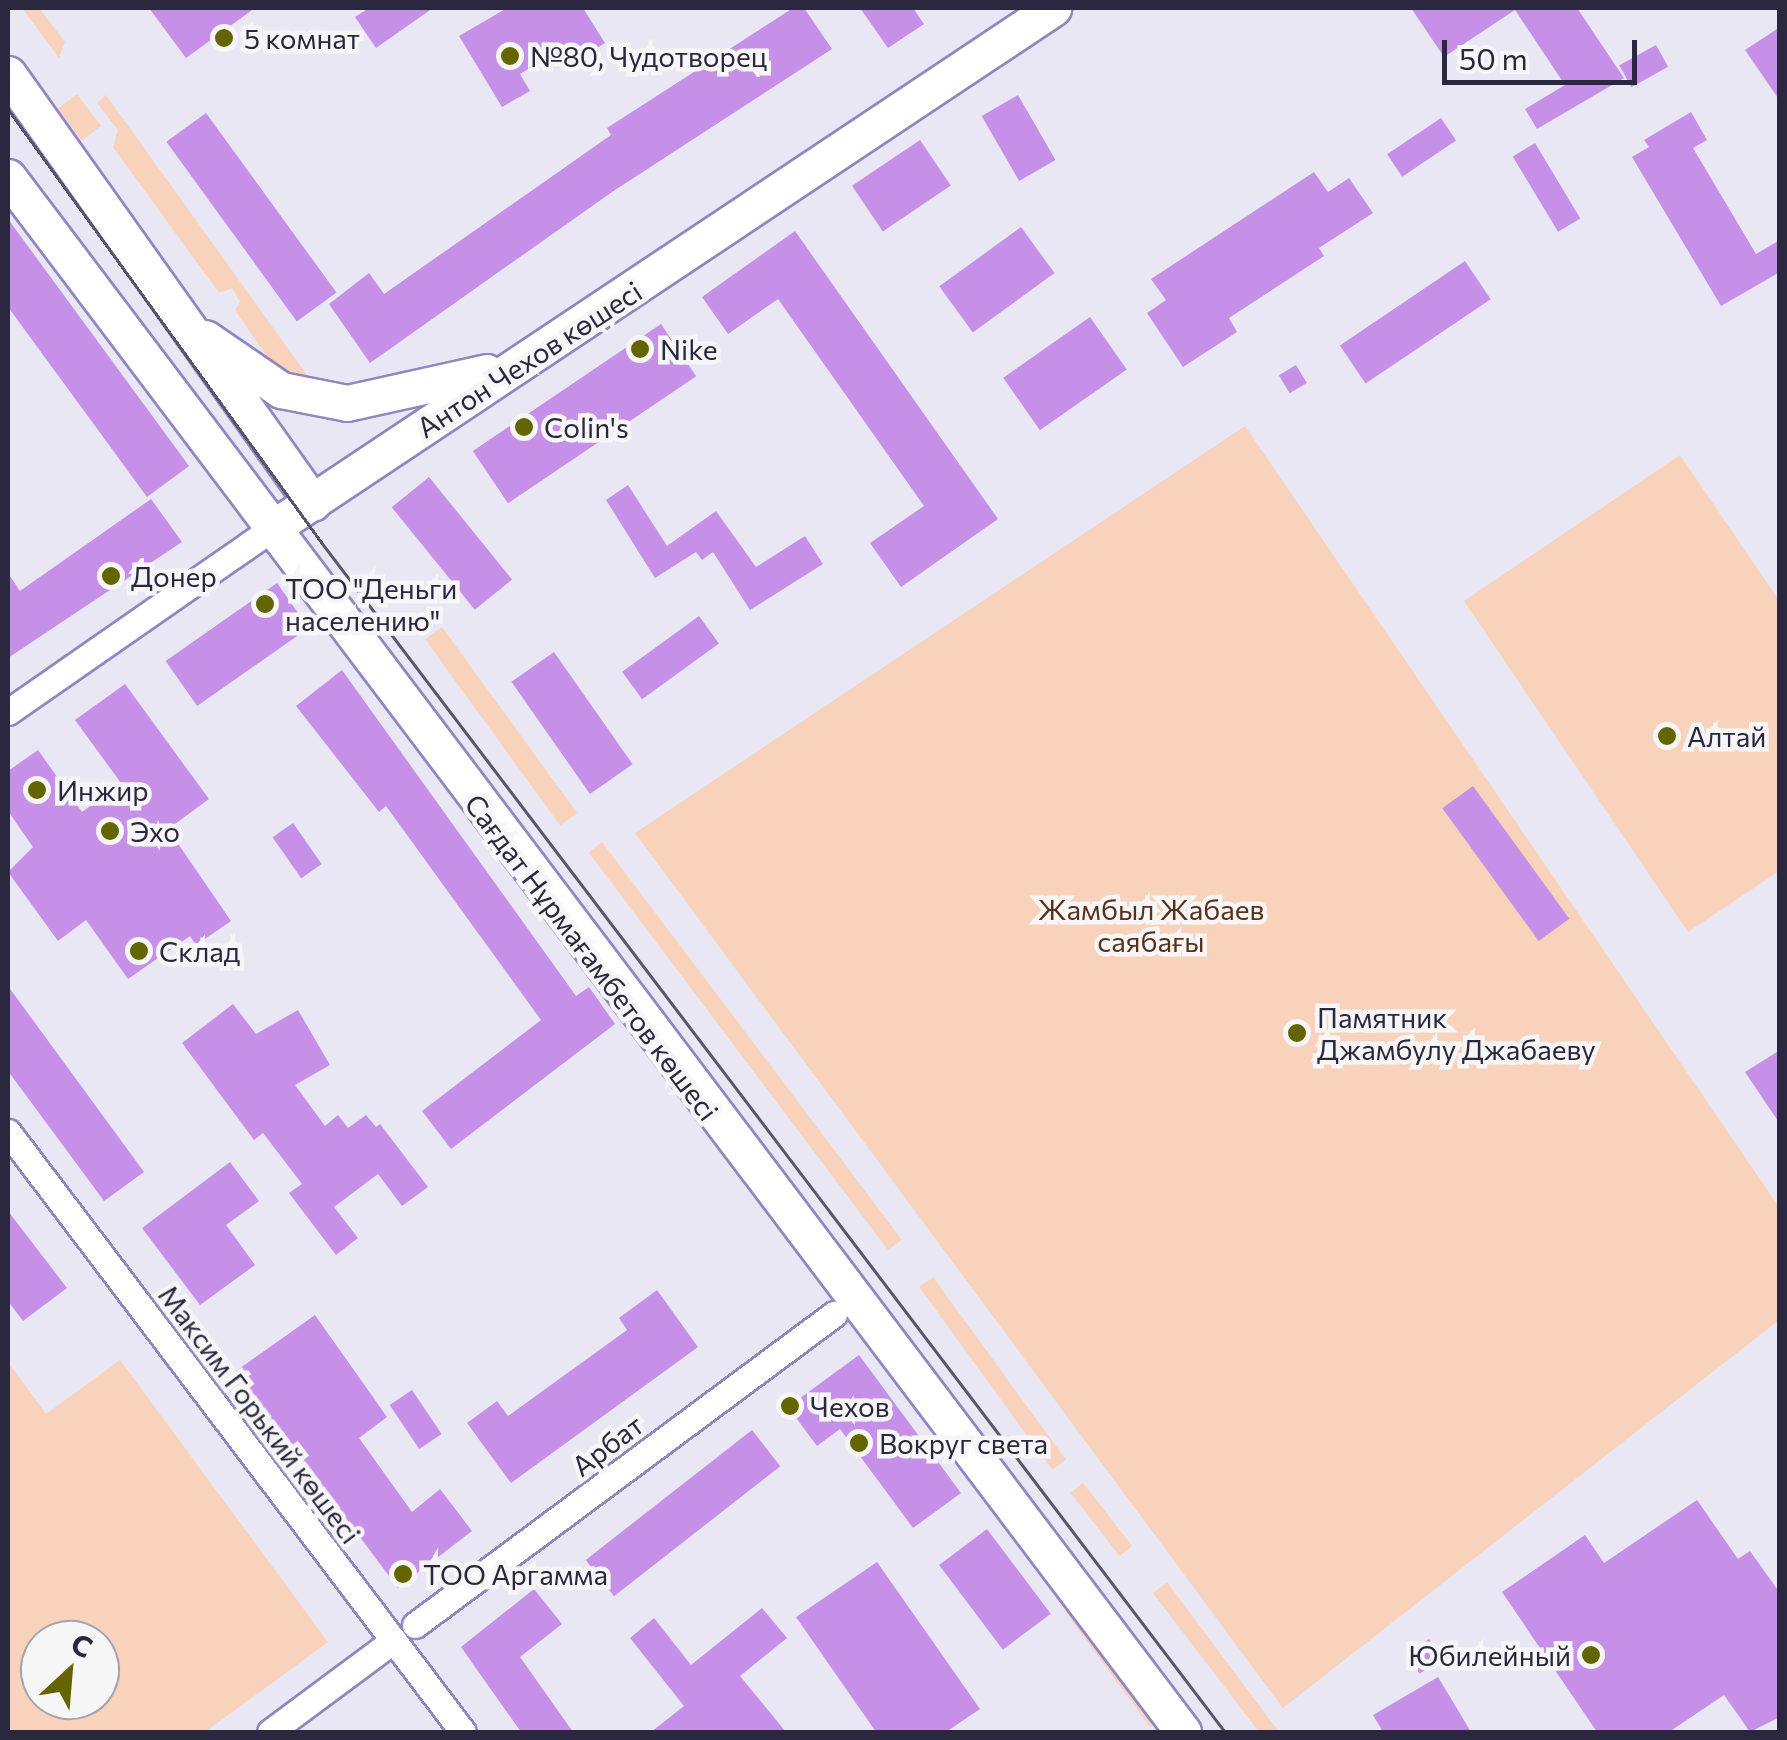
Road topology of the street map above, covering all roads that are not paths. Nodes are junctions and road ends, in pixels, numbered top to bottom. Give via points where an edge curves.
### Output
1 (1053, 8) edge
2 (8, 74) edge
3 (8, 177) edge
4 (184, 323) junction
5 (508, 367) junction
6 (312, 503) junction
7 (271, 530) junction
8 (8, 712) edge
9 (8, 1132) edge
10 (834, 1314) dead end
11 (416, 1625) dead end
12 (394, 1640) junction
13 (270, 1732) edge
14 (464, 1732) edge
15 (1183, 1732) edge

1 - 5 main road, Антон Чехов көшесі via 672,266
2 - 4 main road
3 - 7 main road, Сағдат Нұрмағамбетов көшесі
4 - 5 main road via 281,390 347,403
4 - 6 main road
5 - 6 main road, Антон Чехов көшесі
6 - 7 main road, Антон Чехов көшесі
7 - 8 street, Антон Чехов көшесі
7 - 15 main road, Сағдат Нұрмағамбетов көшесі
9 - 12 street, Максим Горький көшесі
10 - 11 street, Арбат
12 - 13 street
12 - 14 street, Максим Горький көшесі

